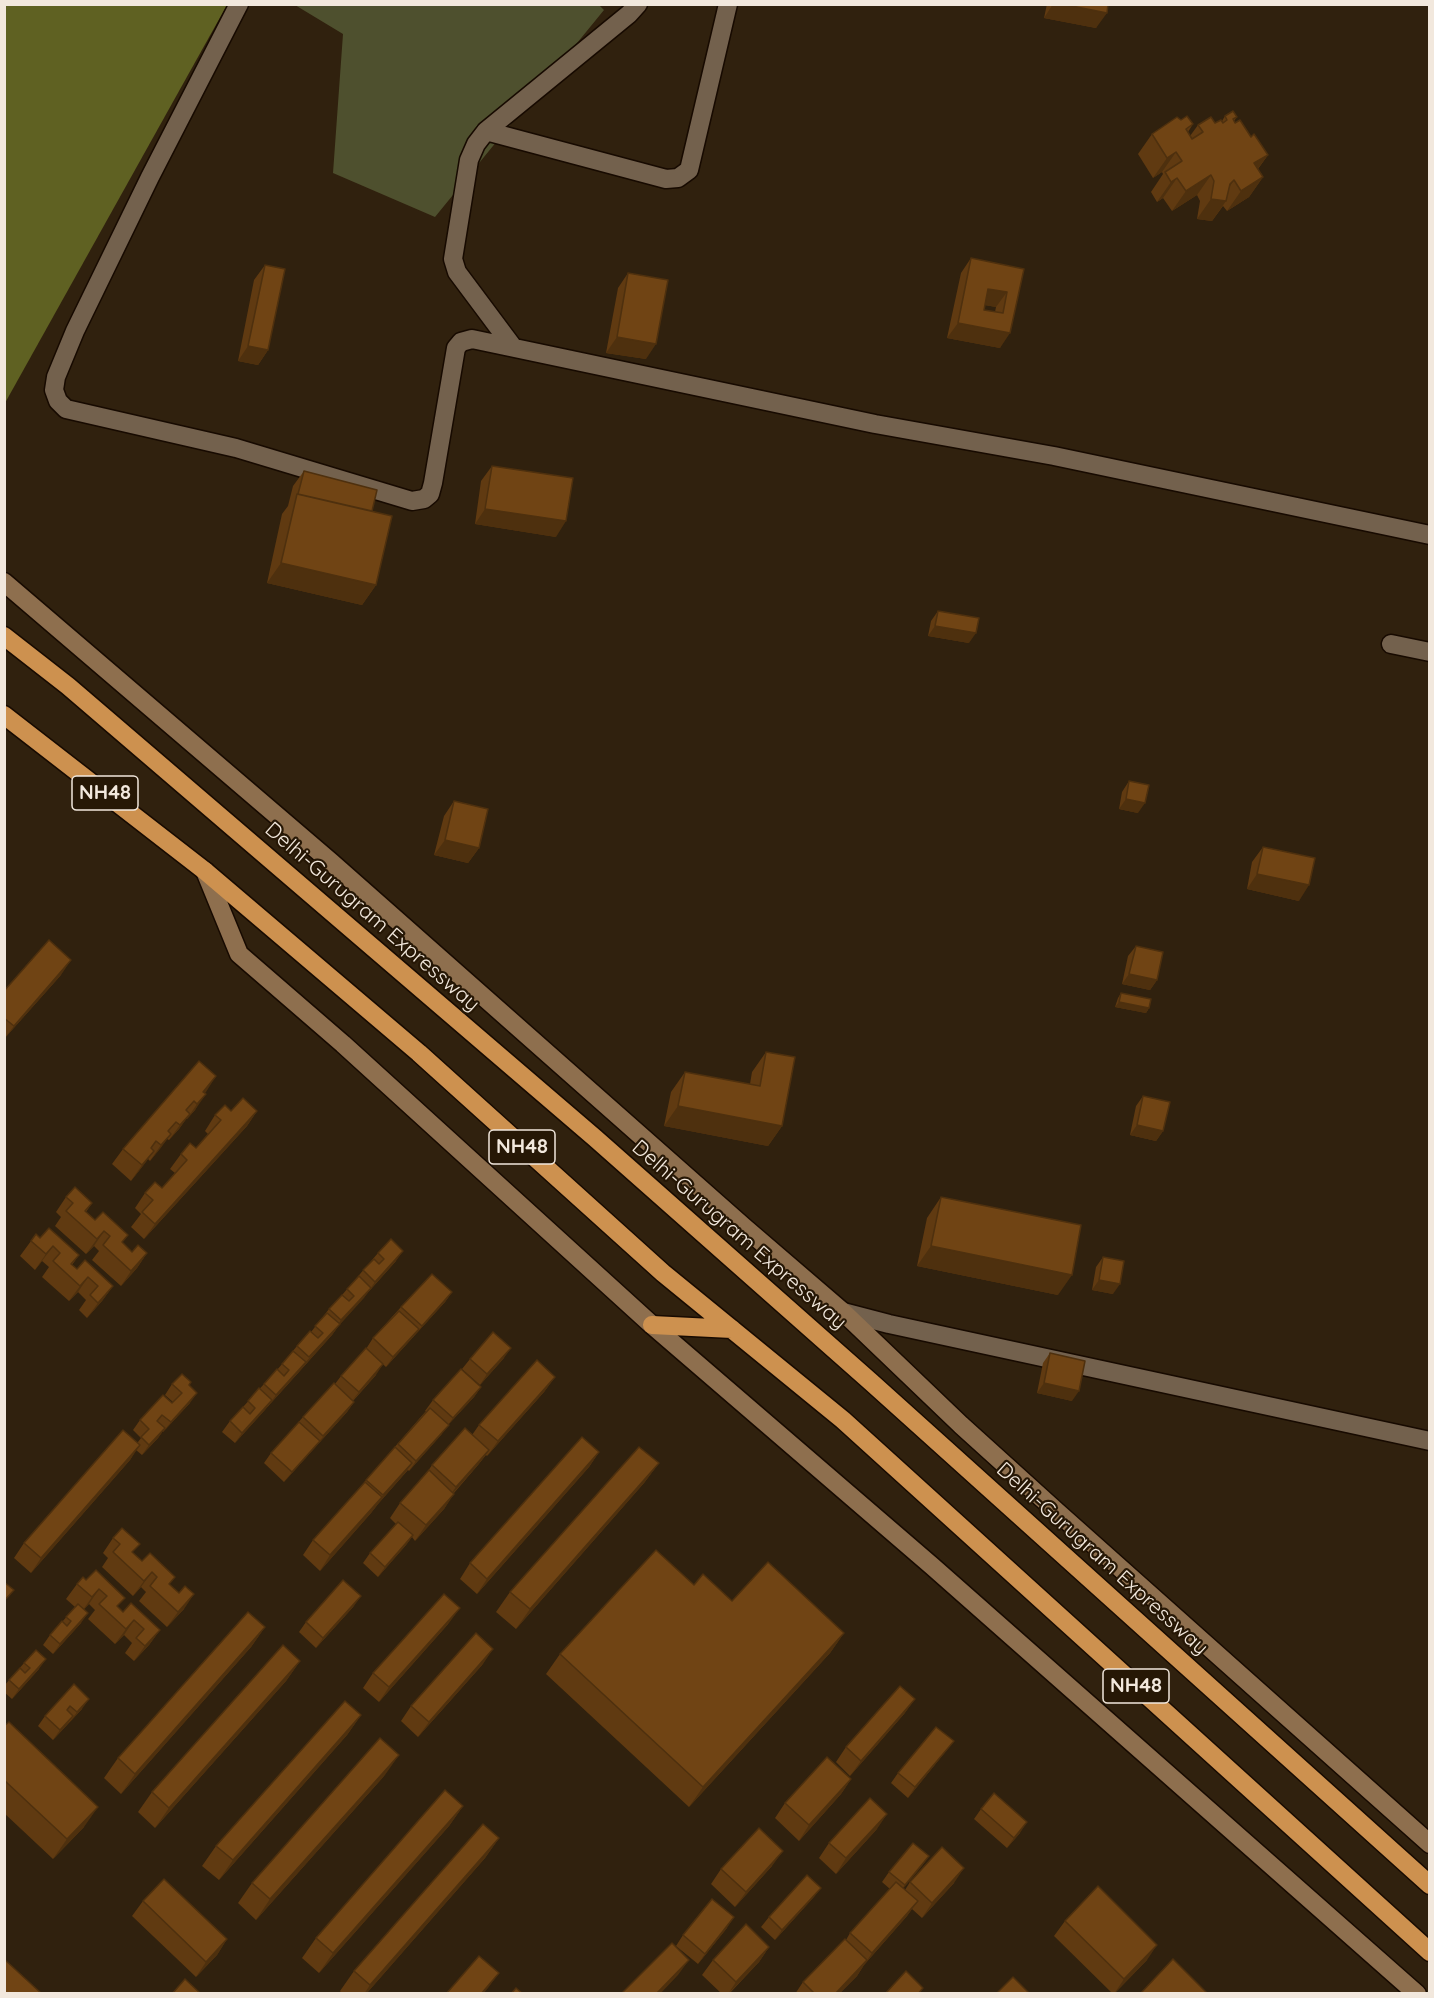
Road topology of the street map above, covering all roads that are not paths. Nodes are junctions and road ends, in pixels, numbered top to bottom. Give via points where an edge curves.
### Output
1 (239, 4) edge
2 (638, 4) edge
3 (728, 4) edge
4 (486, 131) junction
5 (513, 347) junction
6 (1430, 535) edge
7 (4, 582) edge
8 (4, 636) edge
9 (1391, 644) dead end
10 (1430, 652) edge
11 (4, 715) edge
12 (205, 871) junction
13 (843, 1312) junction
14 (652, 1325) junction
15 (732, 1329) junction
16 (1430, 1441) edge
17 (1430, 1844) edge
18 (1430, 1885) edge
19 (1430, 1952) edge
20 (1417, 1994) edge

1 - 5 street via 75,331 56,377 54,390 58,401 66,409 236,448 412,501 430,494 456,348 472,339
2 - 4 street
3 - 4 street via 689,170 678,178 666,179
4 - 5 street via 469,160 453,259 457,272
5 - 6 street
7 - 13 main road via 331,861
8 - 18 highway, Delhi-Gurugram Expressway / NH48 via 68,686 595,1138
9 - 10 street
11 - 12 highway, NH48
12 - 14 main road via 239,954
12 - 15 highway, NH48 via 419,1053 663,1273
13 - 16 street
13 - 17 main road via 961,1425
14 - 15 highway
14 - 20 main road via 933,1566
15 - 19 highway, NH48 via 843,1420

